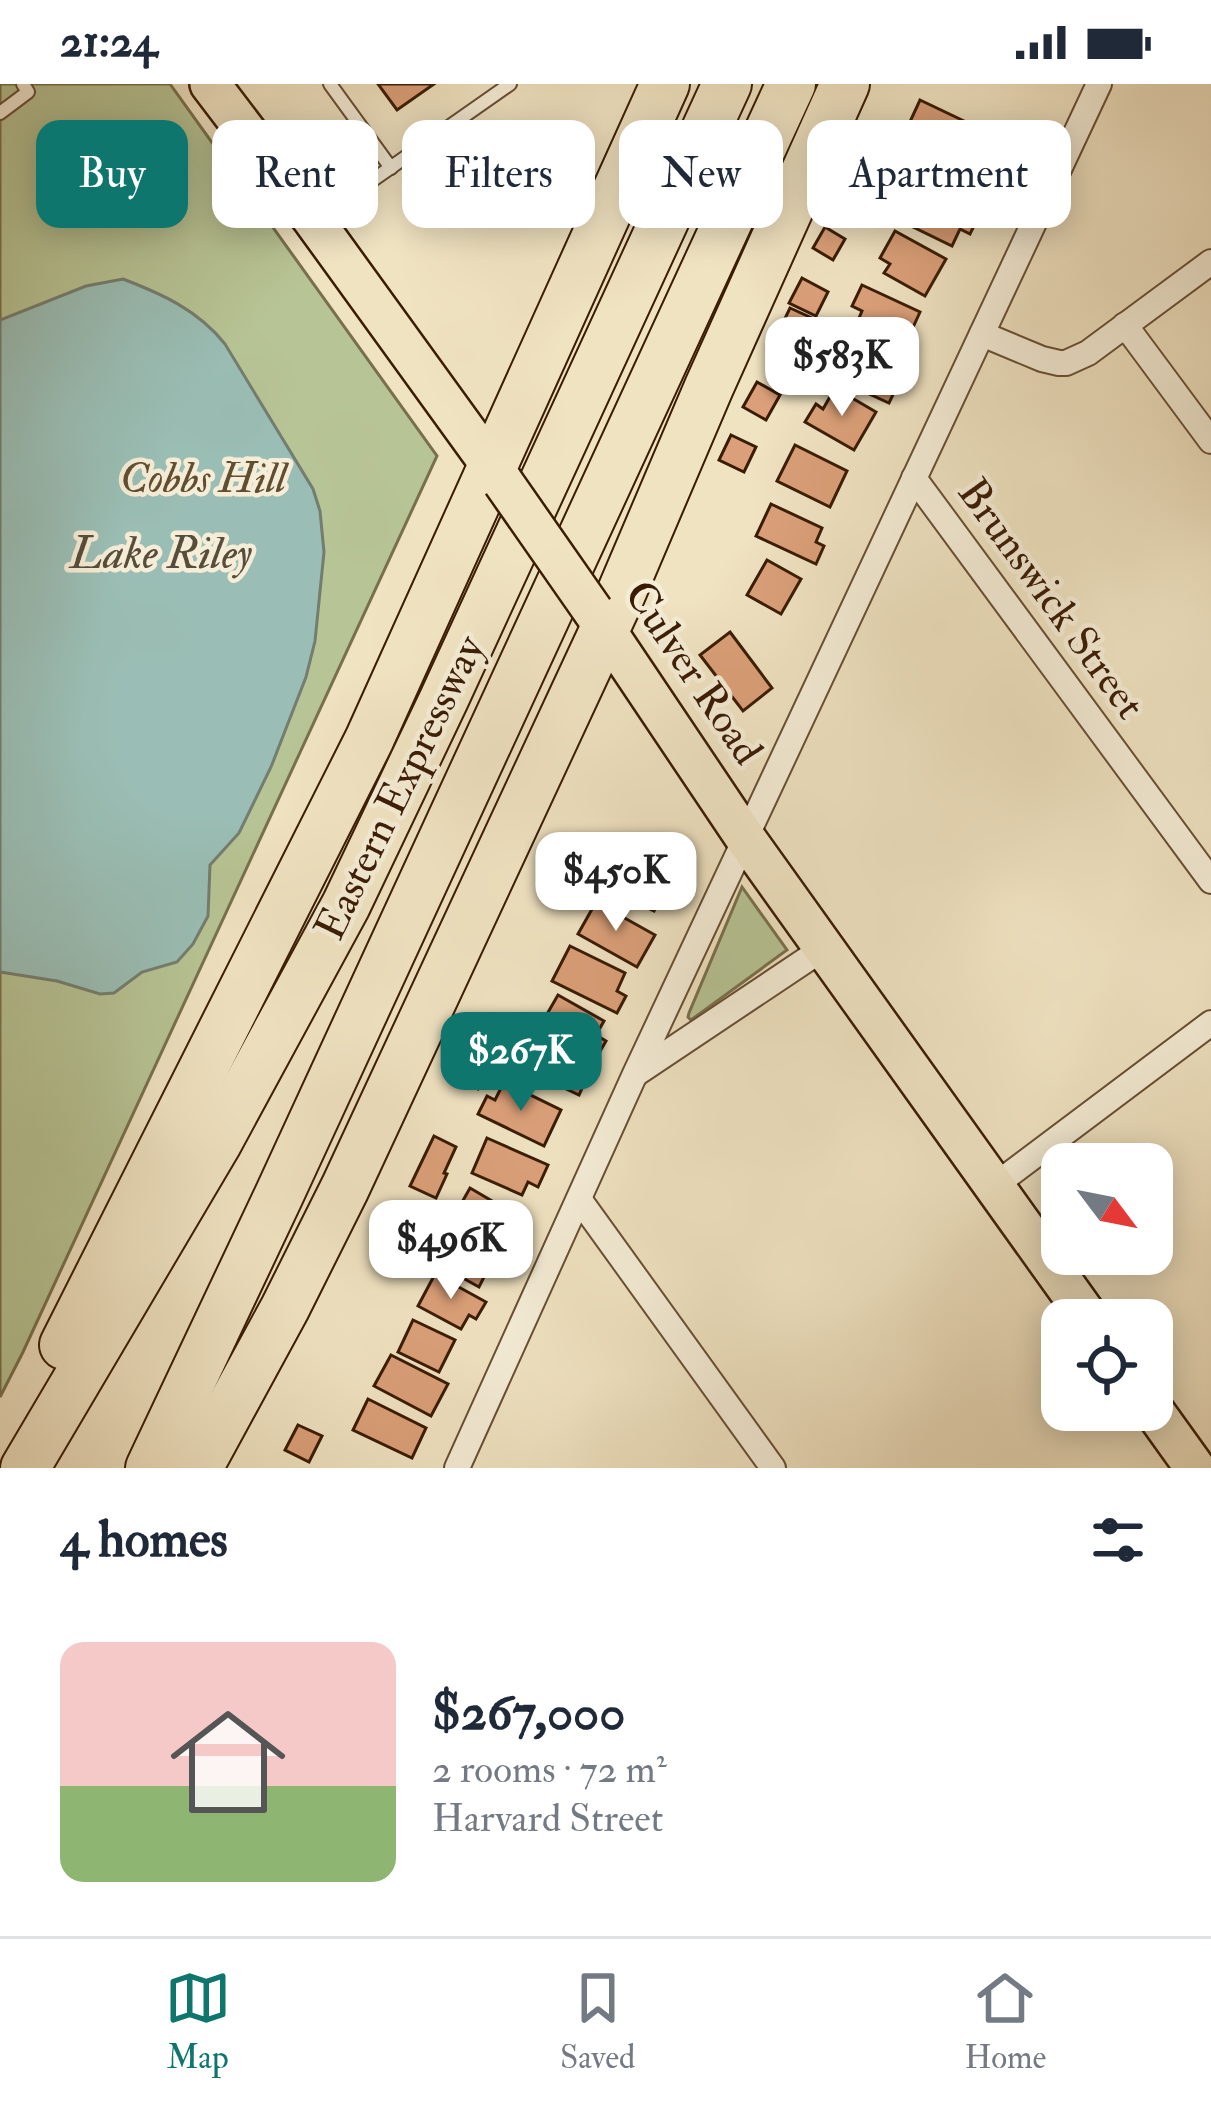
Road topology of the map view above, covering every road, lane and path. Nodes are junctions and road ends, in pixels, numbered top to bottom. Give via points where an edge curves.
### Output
1 (23, 84) edge
2 (211, 84) edge
3 (330, 84) edge
4 (510, 84) edge
5 (664, 84) edge
6 (727, 84) edge
7 (791, 84) edge
8 (845, 84) edge
9 (1099, 84) edge
10 (0, 112) edge
11 (238, 120) edge
12 (391, 168) junction
13 (378, 177) edge
14 (319, 228) edge
15 (1211, 262) edge
16 (1125, 325) junction
17 (982, 334) junction
18 (1211, 441) edge
19 (497, 474) junction
20 (914, 478) junction
21 (599, 620) junction
22 (746, 838) junction
23 (1211, 881) edge
24 (824, 948) junction
25 (1211, 1023) edge
26 (635, 1074) junction
27 (994, 1186) junction
28 (579, 1199) junction
29 (1075, 1299) edge
30 (1168, 1431) edge
31 (3, 1468) edge
32 (25, 1468) edge
33 (150, 1468) edge
34 (198, 1468) edge
35 (457, 1468) edge
36 (773, 1468) edge
37 (1195, 1468) edge

1 - 10 lane via 28,92
2 - 11 main road, Culver Road
3 - 12 lane
4 - 12 lane
5 - 19 highway
6 - 32 highway, Eastern Expressway via 346,905
7 - 33 highway, Eastern Expressway
8 - 21 highway
9 - 17 street
12 - 13 lane
14 - 19 main road, Culver Road
15 - 16 street
16 - 17 street via 1066,363
16 - 18 street
17 - 20 street
19 - 21 main road, Culver Road, bridge
19 - 31 highway
20 - 22 street
20 - 23 street, Brunswick Street
21 - 22 main road, Culver Road
21 - 34 highway via 323,1234
22 - 24 main road, Culver Road
22 - 26 street
24 - 26 street
24 - 27 main road, Culver Road
25 - 27 street
26 - 28 street
27 - 29 main road, Culver Road
28 - 35 street
28 - 36 street
30 - 37 main road

